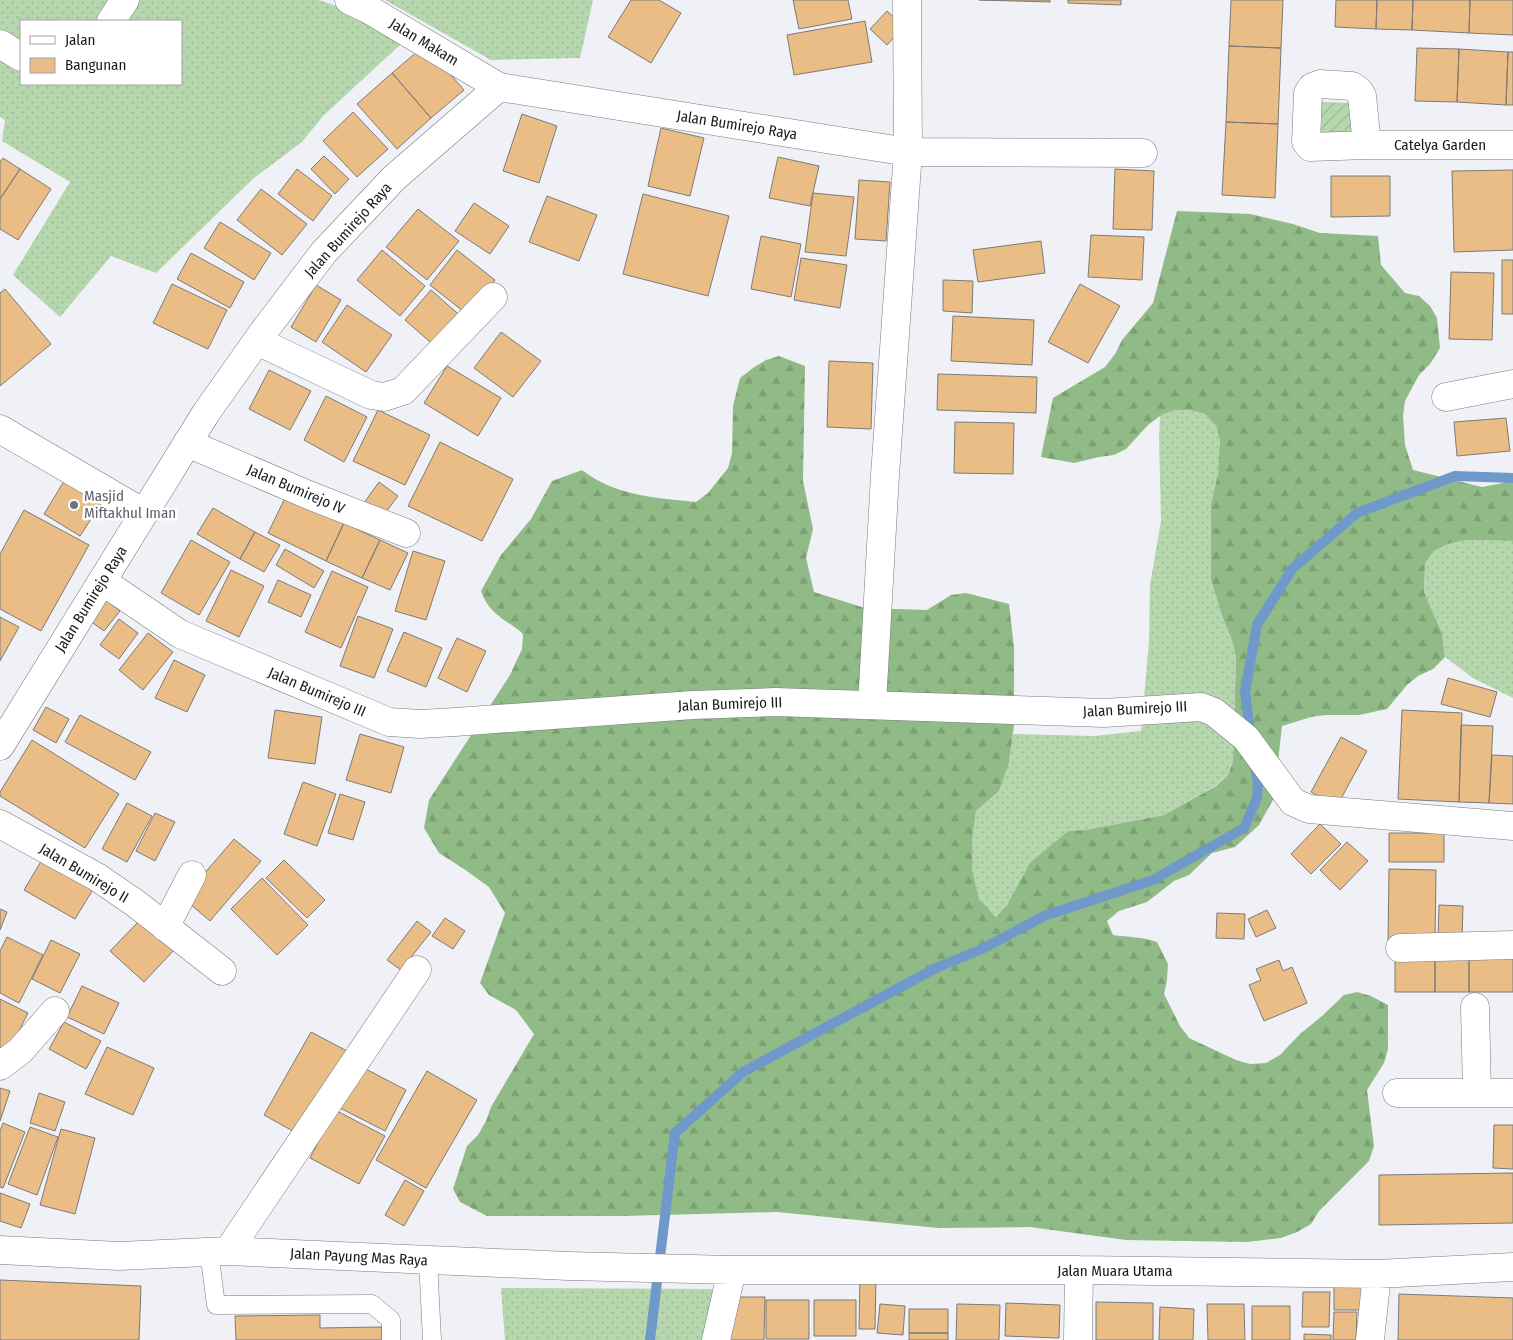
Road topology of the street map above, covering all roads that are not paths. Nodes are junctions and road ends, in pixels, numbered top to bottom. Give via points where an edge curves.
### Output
1 (125, 0) edge
2 (349, 0) edge
3 (907, 0) edge
4 (112, 20) edge
5 (0, 44) edge
6 (20, 56) edge
7 (499, 87) junction
8 (1367, 145) dead end
9 (1513, 145) edge
10 (908, 152) junction
11 (1143, 153) dead end
12 (493, 297) dead end
13 (256, 341) junction
14 (1513, 384) edge
15 (1446, 397) dead end
16 (0, 429) edge
17 (187, 443) junction
18 (144, 513) junction
19 (406, 533) dead end
20 (102, 581) junction
21 (872, 705) junction
22 (0, 746) edge
23 (0, 824) edge
24 (1513, 826) edge
25 (192, 875) dead end
26 (165, 927) junction
27 (1513, 945) edge
28 (1400, 948) dead end
29 (417, 970) dead end
30 (222, 971) dead end
31 (1475, 1007) dead end
32 (55, 1011) dead end
33 (0, 1066) edge
34 (1397, 1093) dead end
35 (1477, 1093) junction
36 (1513, 1094) edge
37 (0, 1250) edge
38 (219, 1251) junction
39 (428, 1260) junction
40 (1513, 1267) edge
41 (725, 1270) junction
42 (1079, 1270) junction
43 (1376, 1274) junction
44 (392, 1340) edge
45 (432, 1340) edge
46 (716, 1340) edge
47 (1078, 1340) edge
48 (1370, 1340) edge

1 - 4 street
2 - 7 street, Jalan Makam
3 - 10 street
5 - 6 street
7 - 10 street, Jalan Bumirejo Raya
7 - 13 street, Jalan Bumirejo Raya via 394,178 324,252
8 - 9 street, Catelya Garden
10 - 11 street, Jalan Bumirejo Raya
10 - 21 street
12 - 13 street via 403,391 384,397 372,395
13 - 17 street, Jalan Bumirejo Raya
14 - 15 street
16 - 18 street
17 - 18 street, Jalan Bumirejo Raya
17 - 19 street, Jalan Bumirejo IV
18 - 20 street, Jalan Bumirejo Raya
20 - 21 street, Jalan Bumirejo III via 180,634 389,722 420,724 775,702
20 - 22 street, Jalan Bumirejo Raya
21 - 24 street, Jalan Bumirejo III via 1104,714 1201,707 1214,712 1252,745 1293,802 1309,810
23 - 26 street, Jalan Bumirejo II via 96,877
25 - 26 street
26 - 30 street, Jalan Bumirejo II
27 - 28 street
29 - 38 street
31 - 35 street
32 - 33 street via 20,1051
34 - 35 street
35 - 36 street
37 - 38 street, Jalan Payung Mas Raya via 119,1256
38 - 39 street, Jalan Payung Mas Raya
38 - 44 lane via 216,1305 372,1304 391,1320
39 - 41 street, Jalan Payung Mas Raya
39 - 45 lane
40 - 43 street, Jalan Muara Utama
41 - 42 street, Jalan Muara Utama
41 - 46 street
42 - 43 street, Jalan Muara Utama
42 - 47 street
43 - 48 street

